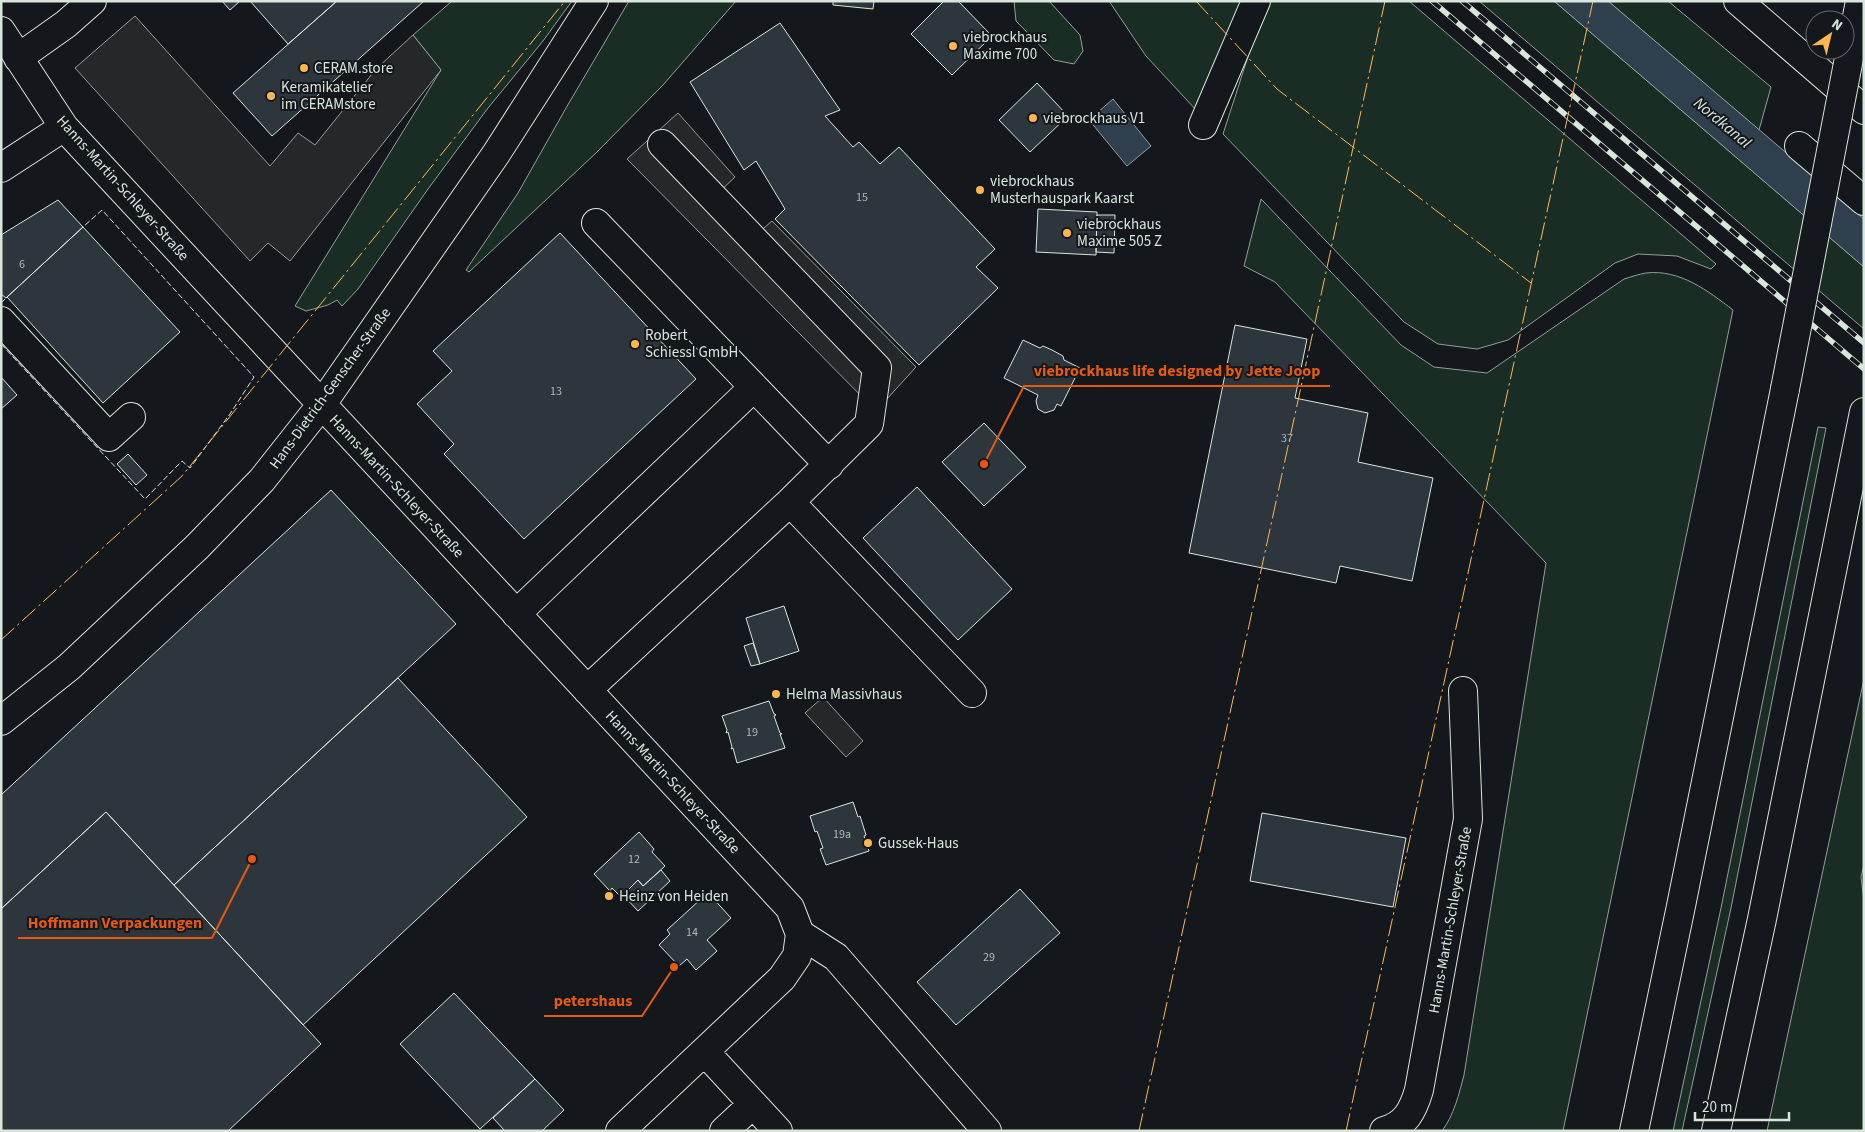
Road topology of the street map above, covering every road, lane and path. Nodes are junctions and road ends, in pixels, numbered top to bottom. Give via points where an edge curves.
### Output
1 (92, 1) edge
2 (594, 1) edge
3 (1256, 1) edge
4 (1738, 1) edge
5 (1857, 14) edge
6 (1, 31) edge
7 (18, 58) junction
8 (1864, 110) edge
9 (1203, 125) dead end
10 (64, 127) junction
11 (662, 144) dead end
12 (1799, 146) dead end
13 (1, 168) edge
14 (1864, 201) edge
15 (596, 223) dead end
16 (1, 321) edge
17 (754, 387) junction
18 (322, 404) junction
19 (1864, 412) edge
20 (132, 417) dead end
21 (828, 465) junction
22 (790, 502) junction
23 (516, 614) junction
24 (587, 690) junction
25 (1463, 691) dead end
26 (972, 693) dead end
27 (1, 720) edge
28 (800, 934) junction
29 (705, 1052) junction
30 (753, 1104) junction
31 (620, 1131) edge
32 (724, 1131) edge
33 (778, 1131) edge
34 (986, 1131) edge
35 (1384, 1131) edge
36 (1634, 1131) edge
37 (1716, 1131) edge

1 - 7 main road
2 - 18 main road, Hans-Dietrich-Genscher-Straße via 496,154
3 - 9 main road
4 - 8 main road
5 - 36 main road, bridge via 1785,389
6 - 7 main road, Hanns-Martin-Schleyer-Straße
7 - 10 main road, Hanns-Martin-Schleyer-Straße
10 - 13 main road
10 - 18 main road, Hanns-Martin-Schleyer-Straße
11 - 21 main road via 877,368 869,424
12 - 14 main road
15 - 17 main road
16 - 20 main road via 109,437
17 - 21 main road
17 - 23 main road
18 - 23 main road, Hanns-Martin-Schleyer-Straße
18 - 27 main road, Hans-Dietrich-Genscher-Straße via 262,480 197,547 69,666
19 - 37 main road via 1762,920
21 - 22 main road
22 - 24 main road
22 - 26 main road
23 - 24 main road, Hanns-Martin-Schleyer-Straße
24 - 28 main road, Hanns-Martin-Schleyer-Straße via 790,908
25 - 35 main road, Hanns-Martin-Schleyer-Straße via 1468,819 1420,1090 1404,1121
28 - 29 main road via 797,956 782,978
28 - 34 main road via 836,958
29 - 30 main road
29 - 31 main road
30 - 32 main road
30 - 33 main road

